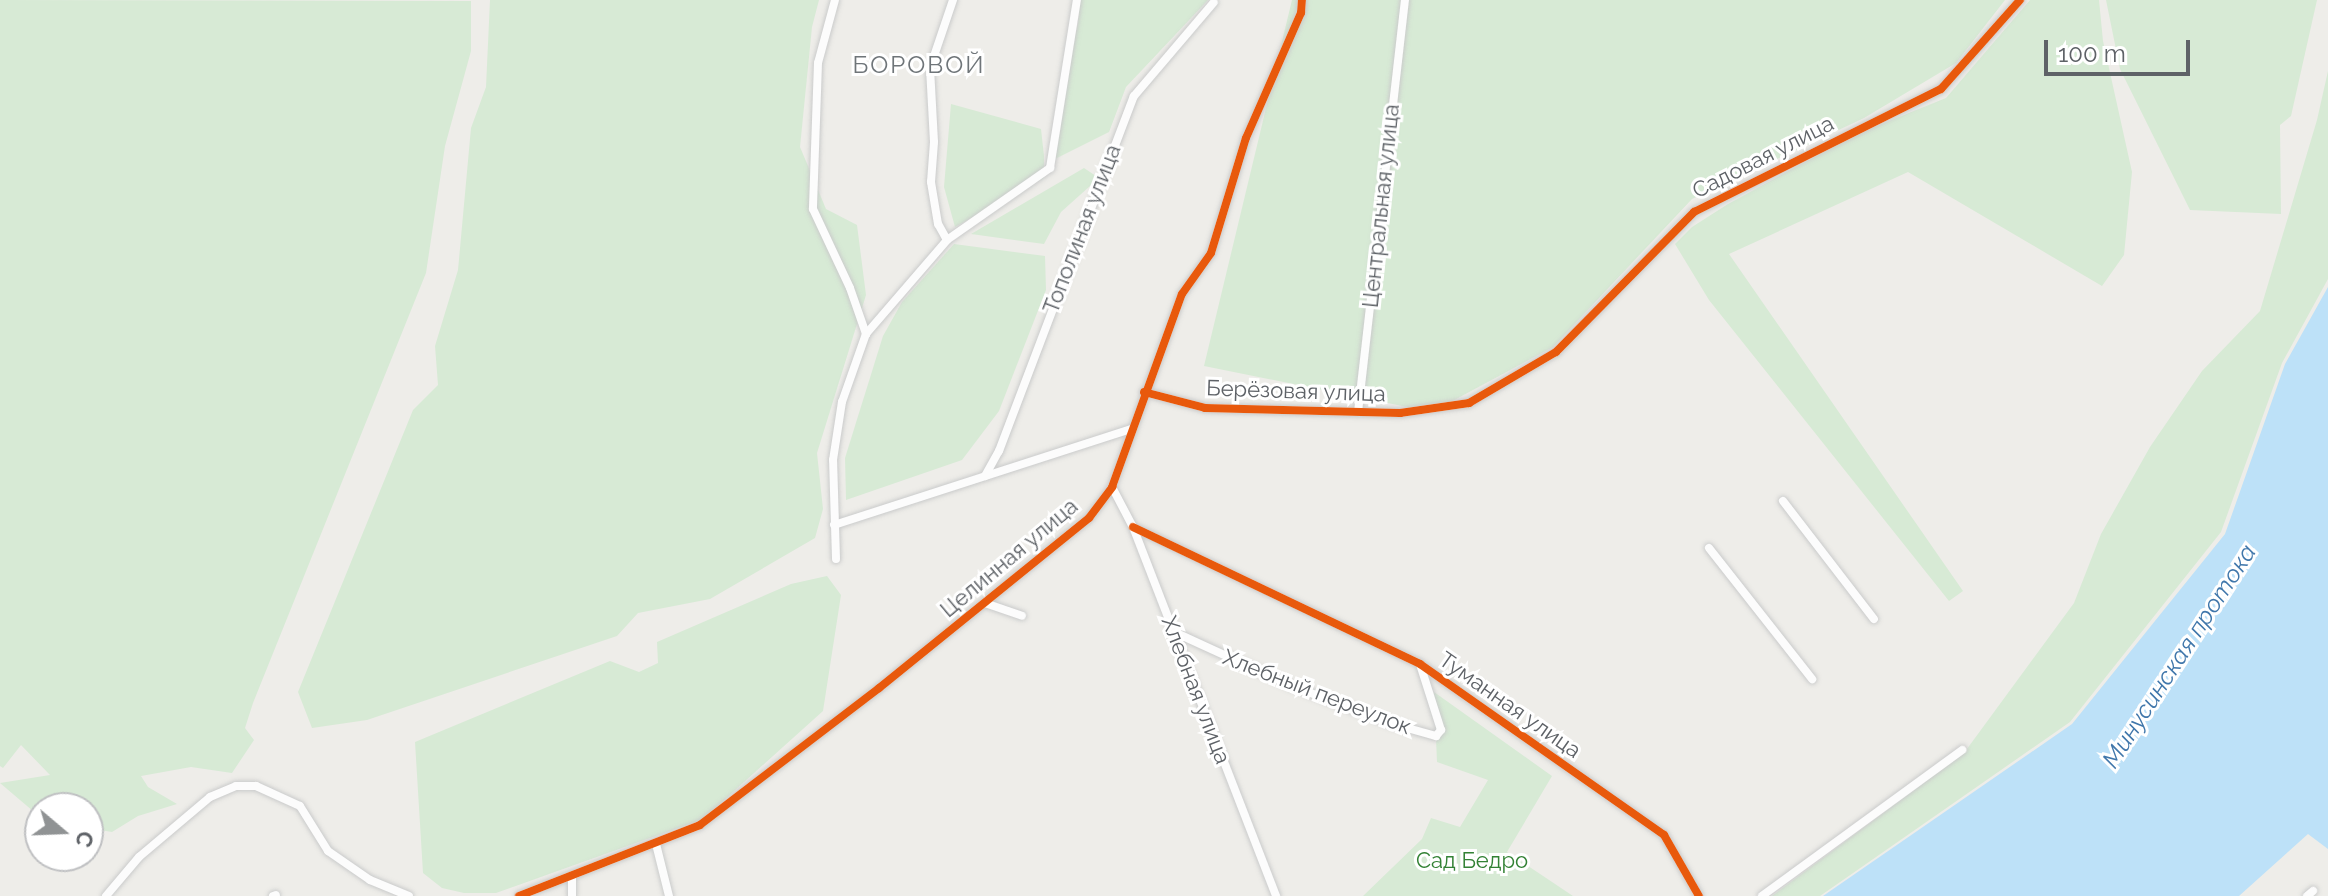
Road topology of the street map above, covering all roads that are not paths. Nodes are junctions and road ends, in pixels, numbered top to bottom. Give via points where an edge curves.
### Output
1 (835, 0) edge
2 (953, 0) edge
3 (1077, 0) edge
4 (1302, 0) edge
5 (1405, 0) edge
6 (2020, 0) edge
7 (1214, 2) dead end
8 (947, 240) junction
9 (866, 334) junction
10 (1144, 392) junction
11 (1358, 412) junction
12 (1400, 413) joint
13 (1132, 429) junction
14 (985, 476) junction
15 (1112, 487) junction
16 (1783, 501) dead end
17 (834, 525) junction
18 (1133, 527) junction
19 (1709, 548) dead end
20 (836, 559) dead end
21 (985, 603) junction
22 (1022, 616) dead end
23 (1874, 619) dead end
24 (1174, 632) junction
25 (1420, 664) junction
26 (1812, 679) dead end
27 (1962, 750) dead end
28 (656, 844) junction
29 (572, 877) junction
30 (106, 896) edge
31 (409, 896) edge
32 (519, 896) edge
33 (572, 896) edge
34 (669, 896) edge
35 (1276, 896) edge
36 (1699, 896) edge
37 (1762, 896) edge

1 - 9 street via 818,63 813,209
2 - 8 street via 930,68 931,182 938,224
3 - 8 street via 1050,168
4 - 10 street, Целинная улица via 1246,138 1211,253 1182,294
5 - 11 street, Центральная улица
6 - 12 street, Садовая улица via 1941,89 1694,212 1556,352 1469,403
7 - 14 street, Тополиная улица via 1134,96
8 - 9 street
9 - 17 street via 842,402 833,460
10 - 11 street, Берёзовая улица via 1205,408
10 - 13 street, Целинная улица
11 - 12 street, Берёзовая улица
13 - 14 street
13 - 15 street, Целинная улица
14 - 17 street
15 - 18 street, Хлебная улица
15 - 21 street, Целинная улица via 1089,518
16 - 23 street
17 - 20 street
18 - 24 street, Хлебная улица
18 - 25 street, Туманная улица
19 - 26 street
21 - 22 street
21 - 28 street, Целинная улица via 726,807
24 - 25 street, Хлебный переулок via 1292,686 1436,736 1441,730
24 - 35 street, Хлебная улица
25 - 36 street, Туманная улица via 1664,835
27 - 37 street
28 - 29 street, Целинная улица
28 - 34 street
29 - 32 street, Целинная улица
29 - 33 street
30 - 31 street via 139,857 210,797 236,786 256,786 300,806 328,851 370,880

